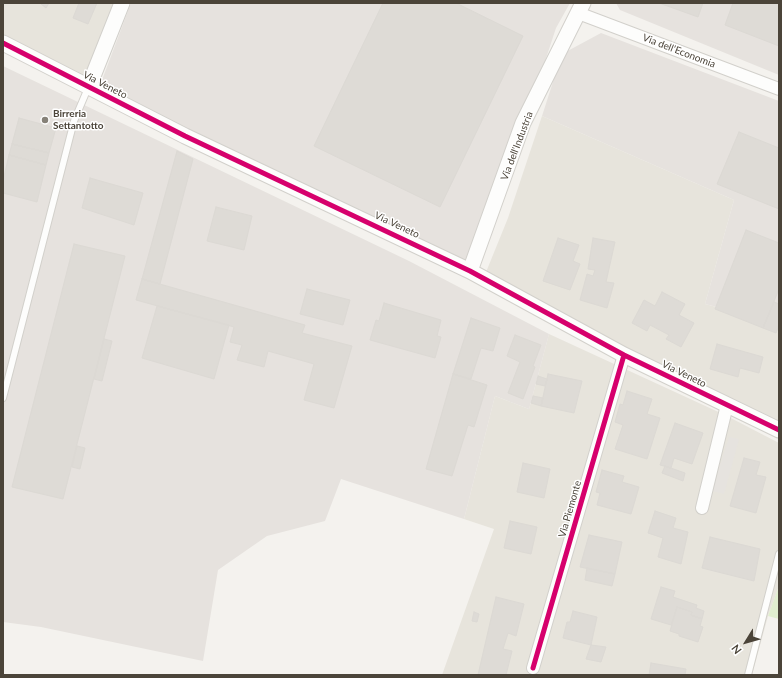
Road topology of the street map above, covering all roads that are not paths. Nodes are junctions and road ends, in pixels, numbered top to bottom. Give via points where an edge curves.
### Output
1 (122, 3) edge
2 (581, 8) edge
3 (3, 43) edge
4 (89, 86) junction
5 (779, 89) edge
6 (470, 271) junction
7 (624, 355) junction
8 (3, 398) edge
9 (728, 405) junction
10 (779, 430) edge
11 (702, 508) dead end
12 (779, 554) edge
13 (533, 668) dead end
14 (748, 675) edge

1 - 4 street
2 - 5 street, Via dell'Economia
2 - 6 street, Via dell'Industria via 524,123
3 - 4 street, Via Veneto
4 - 6 street, Via Veneto via 185,136
4 - 8 lane via 74,121
6 - 7 street, Via Veneto
7 - 9 street, Via Veneto
7 - 13 street, Via Piemonte
9 - 10 street, Via Veneto
9 - 11 street
12 - 14 lane

